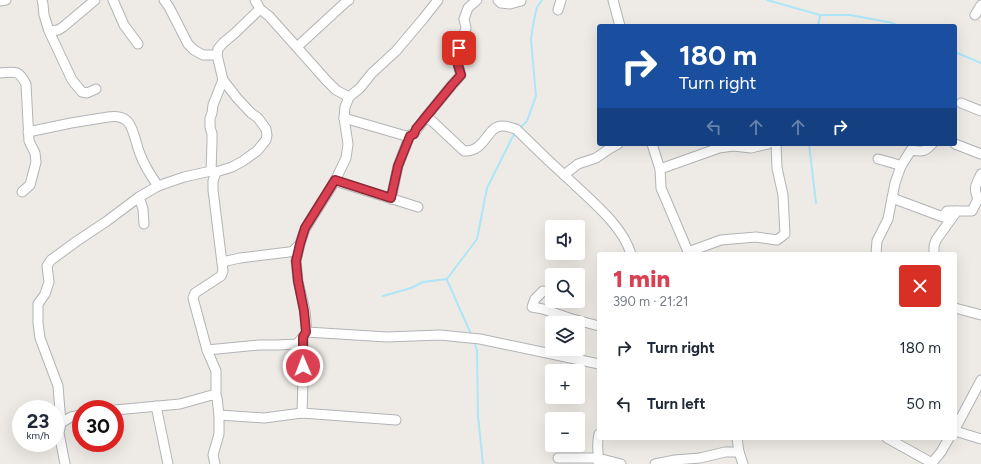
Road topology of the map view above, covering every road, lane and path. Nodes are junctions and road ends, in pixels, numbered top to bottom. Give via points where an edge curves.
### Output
1 (6, 0) edge
2 (42, 0) edge
3 (95, 0) edge
4 (113, 0) edge
5 (164, 0) edge
6 (255, 0) edge
7 (348, 0) edge
8 (438, 0) edge
9 (477, 0) edge
10 (498, 0) edge
11 (561, 0) edge
12 (613, 0) edge
13 (0, 1) edge
14 (521, 1) dead end
15 (981, 4) edge
16 (260, 9) junction
17 (558, 10) dead end
18 (975, 15) dead end
19 (619, 24) edge
20 (49, 31) junction
21 (138, 44) dead end
22 (296, 47) junction
23 (217, 55) junction
24 (0, 73) edge
25 (223, 80) junction
26 (96, 89) dead end
27 (350, 97) junction
28 (961, 103) dead end
29 (981, 111) edge
30 (344, 118) junction
31 (425, 118) junction
32 (28, 132) junction
33 (410, 136) junction
34 (957, 145) edge
35 (614, 146) edge
36 (653, 146) edge
37 (728, 146) edge
38 (739, 146) edge
39 (759, 146) edge
40 (930, 146) edge
41 (776, 147) edge
42 (981, 154) edge
43 (878, 159) dead end
44 (901, 166) junction
45 (660, 169) junction
46 (214, 171) junction
47 (981, 174) edge
48 (564, 175) junction
49 (335, 180) junction
50 (158, 186) junction
51 (22, 192) dead end
52 (139, 197) junction
53 (391, 198) junction
54 (892, 198) junction
55 (418, 207) dead end
56 (957, 210) junction
57 (144, 224) dead end
58 (300, 244) junction
59 (630, 252) edge
60 (688, 252) edge
61 (691, 252) edge
62 (876, 252) edge
63 (934, 252) edge
64 (222, 262) junction
65 (543, 291) dead end
66 (957, 309) edge
67 (981, 315) edge
68 (597, 325) edge
69 (305, 334) junction
70 (206, 350) junction
71 (597, 364) edge
72 (981, 380) edge
73 (216, 397) junction
74 (59, 400) edge
75 (156, 406) junction
76 (124, 409) edge
77 (302, 413) junction
78 (219, 415) junction
79 (396, 420) dead end
80 (957, 426) edge
81 (957, 431) edge
82 (981, 438) edge
83 (597, 440) edge
84 (891, 440) edge
85 (948, 440) edge
86 (739, 443) edge
87 (63, 452) edge
88 (558, 458) dead end
89 (598, 461) edge
90 (932, 463) edge
91 (65, 464) edge
92 (168, 464) edge
93 (214, 464) edge
94 (621, 464) edge
95 (655, 464) edge
96 (743, 464) edge

1 - 13 street
2 - 20 street
3 - 20 street via 63,27
4 - 21 street via 124,25
5 - 23 street via 188,44 203,55
6 - 16 street
7 - 22 street
8 - 27 street via 396,51 372,72
9 - 31 street via 468,8 464,19 466,28 456,58 461,75
10 - 14 street via 502,4
11 - 17 street
12 - 19 street
15 - 18 street
16 - 22 street
16 - 23 street via 224,43
20 - 26 street via 72,80 82,92
22 - 27 street via 336,90
23 - 25 street
24 - 32 street via 15,72 26,84
25 - 46 street via 212,105 210,118
25 - 46 street via 258,118 267,135 262,146 243,161 232,167
27 - 30 street via 345,107
28 - 29 street
30 - 33 street
30 - 49 street via 348,144 346,158
31 - 33 street
31 - 48 street via 432,121 464,151 479,146 497,127 503,126 518,131
32 - 50 street via 111,116 122,118 128,121 132,128 140,155
32 - 51 street via 36,162 30,185
33 - 53 street via 398,166
34 - 42 street
35 - 48 street via 596,158 578,164
36 - 45 street
37 - 45 street
38 - 39 street
40 - 44 street via 921,152 912,150
41 - 61 street via 777,168 783,195 785,234 777,240 756,237 721,240
43 - 44 street
44 - 54 street
45 - 60 street via 661,188
46 - 50 street
46 - 64 street via 213,190
47 - 56 street via 975,187 978,199 972,211
48 - 59 street via 617,229
49 - 53 street
49 - 58 street via 305,228
50 - 52 street
52 - 57 street
52 - 74 street via 47,266 49,282 38,304 38,323 40,338 58,386
53 - 55 street
54 - 56 street via 943,217 947,212
54 - 62 street via 888,218 877,241
56 - 63 street via 936,240
58 - 64 street via 289,252
58 - 69 street via 296,261
64 - 70 street via 221,276 195,293 193,298
65 - 68 street via 535,299 532,307
66 - 67 street
69 - 70 street via 297,344
69 - 71 street via 387,337 440,335 480,339
69 - 77 street
70 - 73 street via 216,371
72 - 80 street
73 - 75 street via 212,395 180,404
73 - 78 street
75 - 76 street
75 - 92 street
77 - 78 street via 264,418
77 - 79 street
78 - 93 street
81 - 82 street
83 - 89 street
84 - 90 street
85 - 90 street
86 - 95 street via 725,452
86 - 96 street
87 - 91 street
88 - 89 street
89 - 94 street

